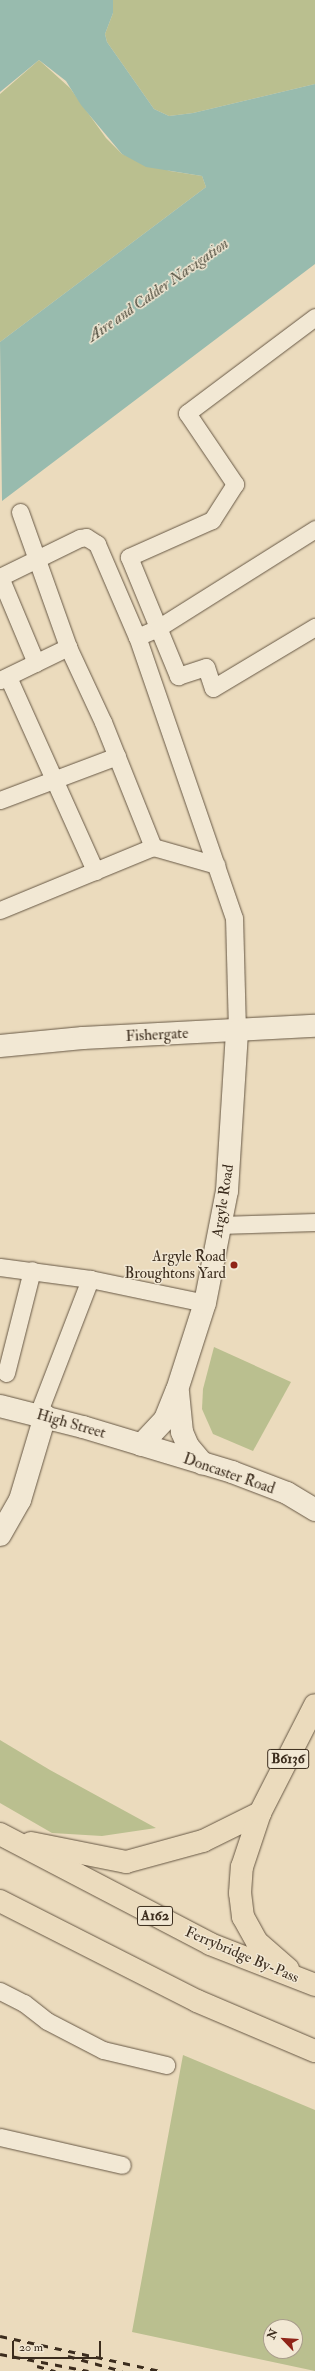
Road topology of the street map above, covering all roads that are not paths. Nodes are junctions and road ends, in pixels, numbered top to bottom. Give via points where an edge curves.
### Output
1 (315, 318) edge
2 (20, 512) dead end
3 (315, 530) edge
4 (36, 559) junction
5 (0, 577) edge
6 (315, 626) edge
7 (158, 628) junction
8 (137, 637) junction
9 (68, 647) junction
10 (36, 663) junction
11 (4, 678) edge
12 (117, 756) junction
13 (54, 780) junction
14 (0, 800) edge
15 (153, 848) junction
16 (216, 865) junction
17 (95, 871) junction
18 (0, 910) edge
19 (315, 1026) edge
20 (236, 1031) junction
21 (0, 1046) edge
22 (315, 1222) edge
23 (220, 1225) junction
24 (0, 1267) edge
25 (32, 1270) junction
26 (90, 1279) junction
27 (205, 1303) junction
28 (6, 1373) dead end
29 (177, 1390) junction
30 (0, 1406) edge
31 (41, 1415) junction
32 (141, 1445) junction
33 (203, 1464) junction
34 (315, 1510) edge
35 (2, 1528) edge
36 (315, 1705) edge
37 (260, 1813) junction
38 (3, 1836) edge
39 (0, 1901) edge
40 (307, 1982) edge
41 (1, 1994) edge
42 (315, 2051) edge
43 (166, 2065) dead end
44 (0, 2137) edge
45 (122, 2165) dead end

1 - 7 lane via 187,413 235,484 212,520 129,557
2 - 4 lane
3 - 7 lane
4 - 5 lane
4 - 8 lane via 80,538 86,537 97,544
4 - 9 lane
5 - 10 lane
6 - 7 lane via 213,688 206,667 178,676
7 - 8 lane
8 - 16 lane
9 - 10 lane
9 - 12 lane
10 - 11 lane
11 - 13 lane
12 - 13 lane
12 - 15 lane
13 - 14 lane
13 - 17 lane
15 - 16 lane
15 - 17 lane
16 - 20 lane via 234,918
17 - 18 lane
19 - 20 main road, Fishergate
20 - 21 main road, Fishergate via 84,1038
20 - 23 main road, Argyle Road via 227,1190
22 - 23 lane
23 - 27 main road, Argyle Road
24 - 25 lane
25 - 26 lane
25 - 28 lane
26 - 27 lane
26 - 31 lane
27 - 29 main road, Argyle Road
29 - 32 main road, Argyle Road via 165,1419
29 - 33 main road, Argyle Road via 182,1432 188,1446
30 - 31 main road, High Street
31 - 32 main road, High Street
31 - 35 main road via 20,1500
32 - 33 main road, Doncaster Road
33 - 34 main road, Doncaster Road via 287,1494
36 - 37 main road, B6136
37 - 38 main road via 203,1841 126,1862
37 - 40 main road via 242,1867 240,1893 243,1918 257,1942
38 - 40 main road, Ferrybridge By-Pass / A162 via 210,1944
39 - 42 main road via 197,2001
41 - 43 lane via 24,2003 47,2021 103,2050
44 - 45 lane

